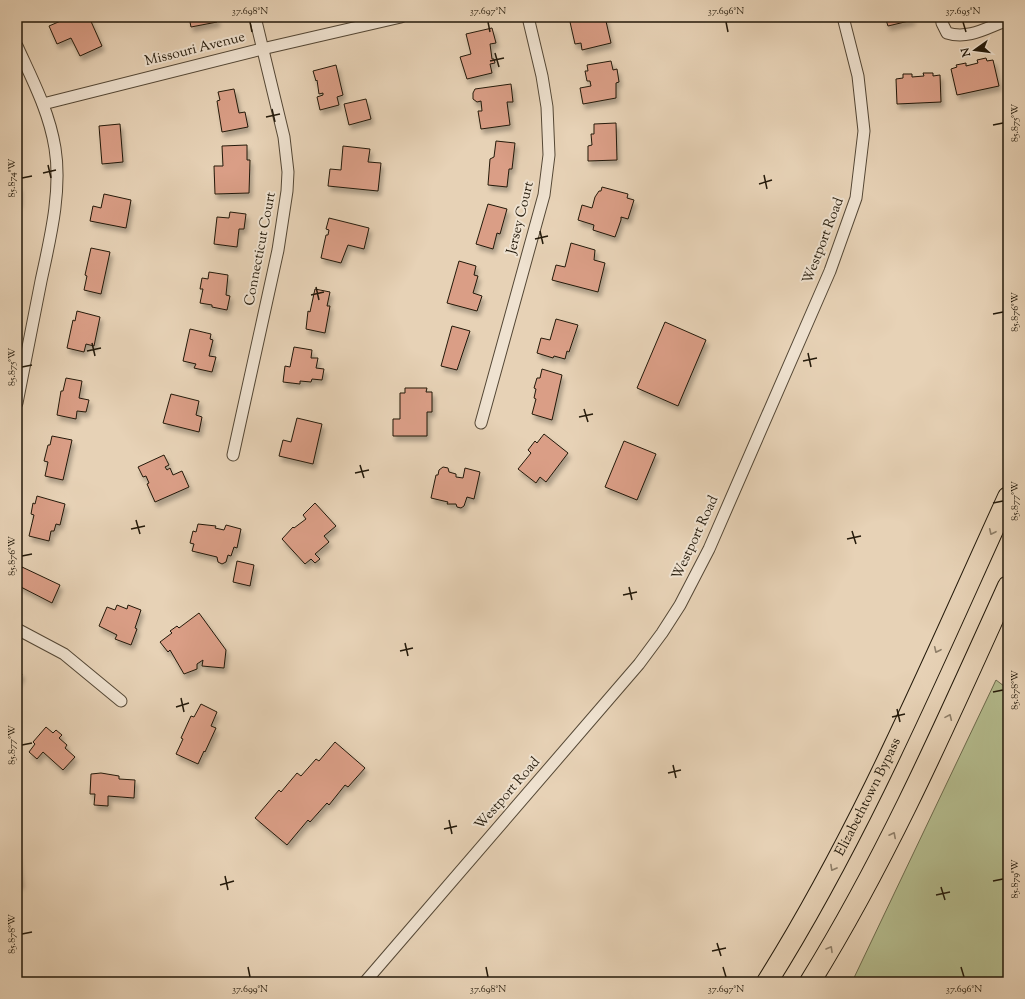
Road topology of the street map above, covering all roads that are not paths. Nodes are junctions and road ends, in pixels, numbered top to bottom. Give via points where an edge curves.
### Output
1 (255, 17) edge
2 (401, 17) edge
3 (528, 17) edge
4 (843, 17) edge
5 (941, 17) edge
6 (1008, 20) edge
7 (17, 46) edge
8 (262, 49) junction
9 (43, 104) junction
10 (17, 403) edge
11 (481, 423) dead end
12 (233, 455) dead end
13 (1008, 496) edge
14 (1008, 586) edge
15 (17, 629) edge
16 (121, 701) dead end
17 (365, 982) edge
18 (767, 982) edge
19 (810, 982) edge

1 - 8 street, Connecticut Court
2 - 8 street, Missouri Avenue
3 - 11 street, Jersey Court via 543,83 549,154 544,195
4 - 17 street, Westport Road via 858,76 864,131 856,198 830,271 709,549 680,605 639,664
5 - 6 street via 947,33 957,36 968,36
7 - 9 street
8 - 9 street, Missouri Avenue
8 - 12 street, Connecticut Court via 284,137 288,172 287,191 278,250
9 - 10 street via 55,150 55,192 47,253
13 -> 18 highway, Elizabethtown Bypass via 844,850
19 -> 14 highway via 899,822
15 - 16 street via 64,654

